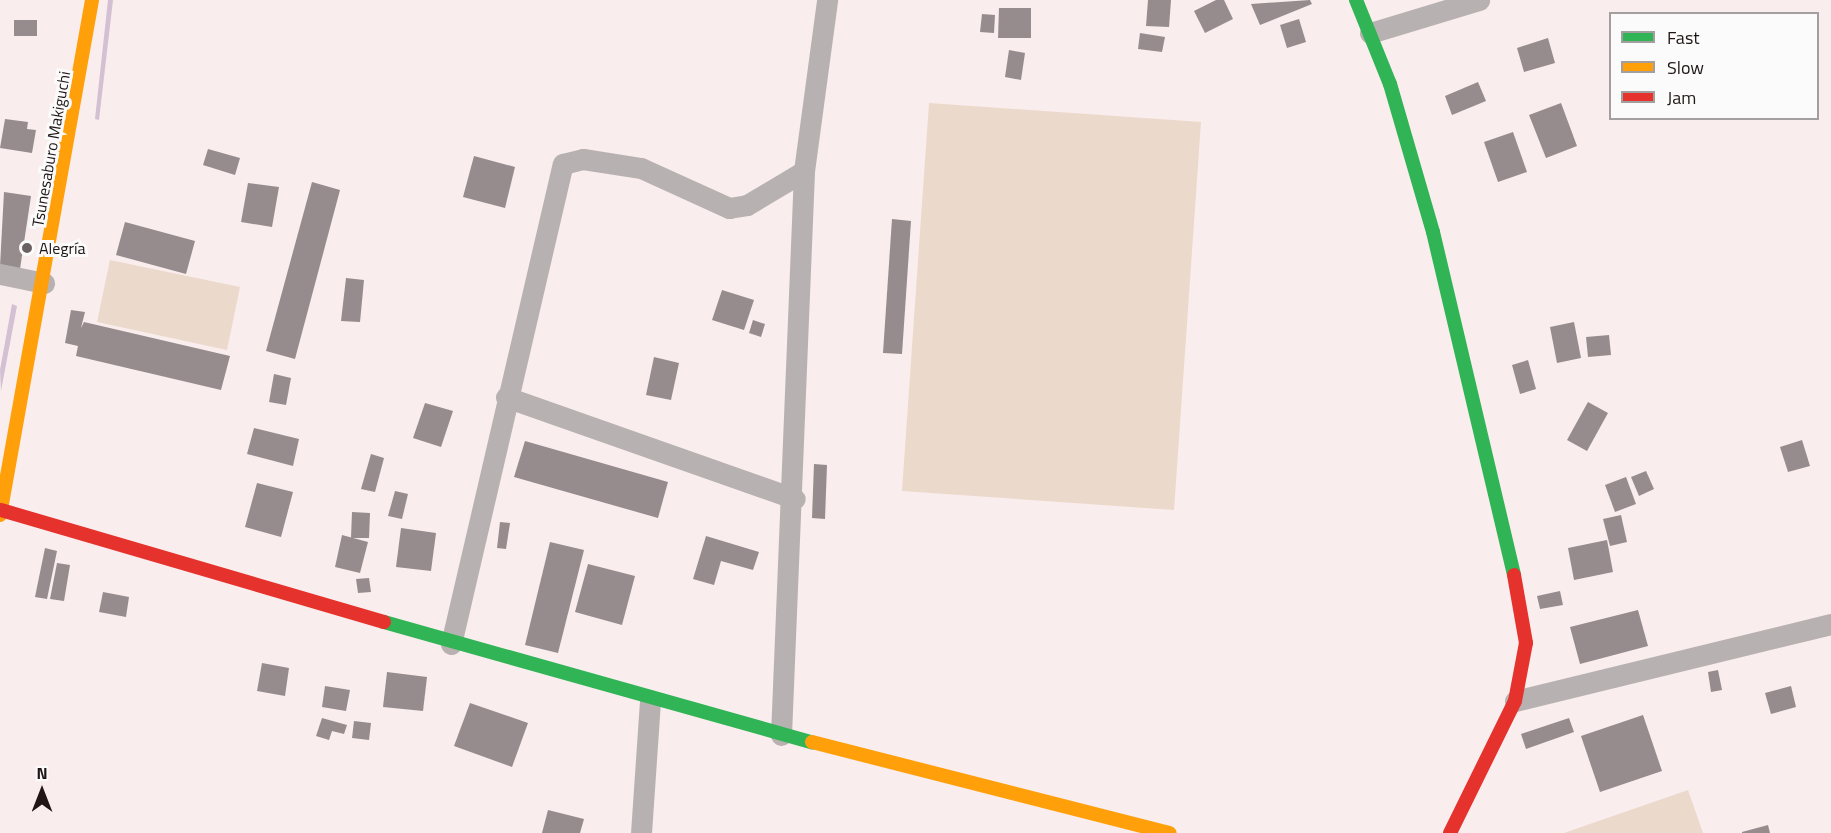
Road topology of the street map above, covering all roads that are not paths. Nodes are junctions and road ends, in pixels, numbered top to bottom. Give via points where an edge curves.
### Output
1 (92, 0) edge
2 (827, 0) edge
3 (1356, 0) edge
4 (1479, 0) edge
5 (1370, 33) junction
6 (804, 171) junction
7 (0, 274) edge
8 (44, 283) junction
9 (506, 397) junction
10 (795, 499) junction
11 (1, 512) edge
12 (1831, 624) edge
13 (451, 644) junction
14 (650, 700) junction
15 (1515, 701) junction
16 (781, 735) junction
17 (640, 833) edge
18 (1170, 833) edge
19 (1450, 833) edge

1 - 8 street, Tsunesaburo Makiguchi
2 - 6 street
3 - 5 street
4 - 5 street
5 - 15 street via 1433,232 1522,605 1526,643
6 - 9 street via 747,205 729,208 641,168 583,159 562,164
6 - 10 street
7 - 8 street
8 - 11 street, Tsunesaburo Makiguchi
9 - 10 street
9 - 13 street
10 - 16 street
11 - 13 street
12 - 15 street
13 - 14 street
14 - 16 street
14 - 17 street
15 - 19 street
16 - 18 street

